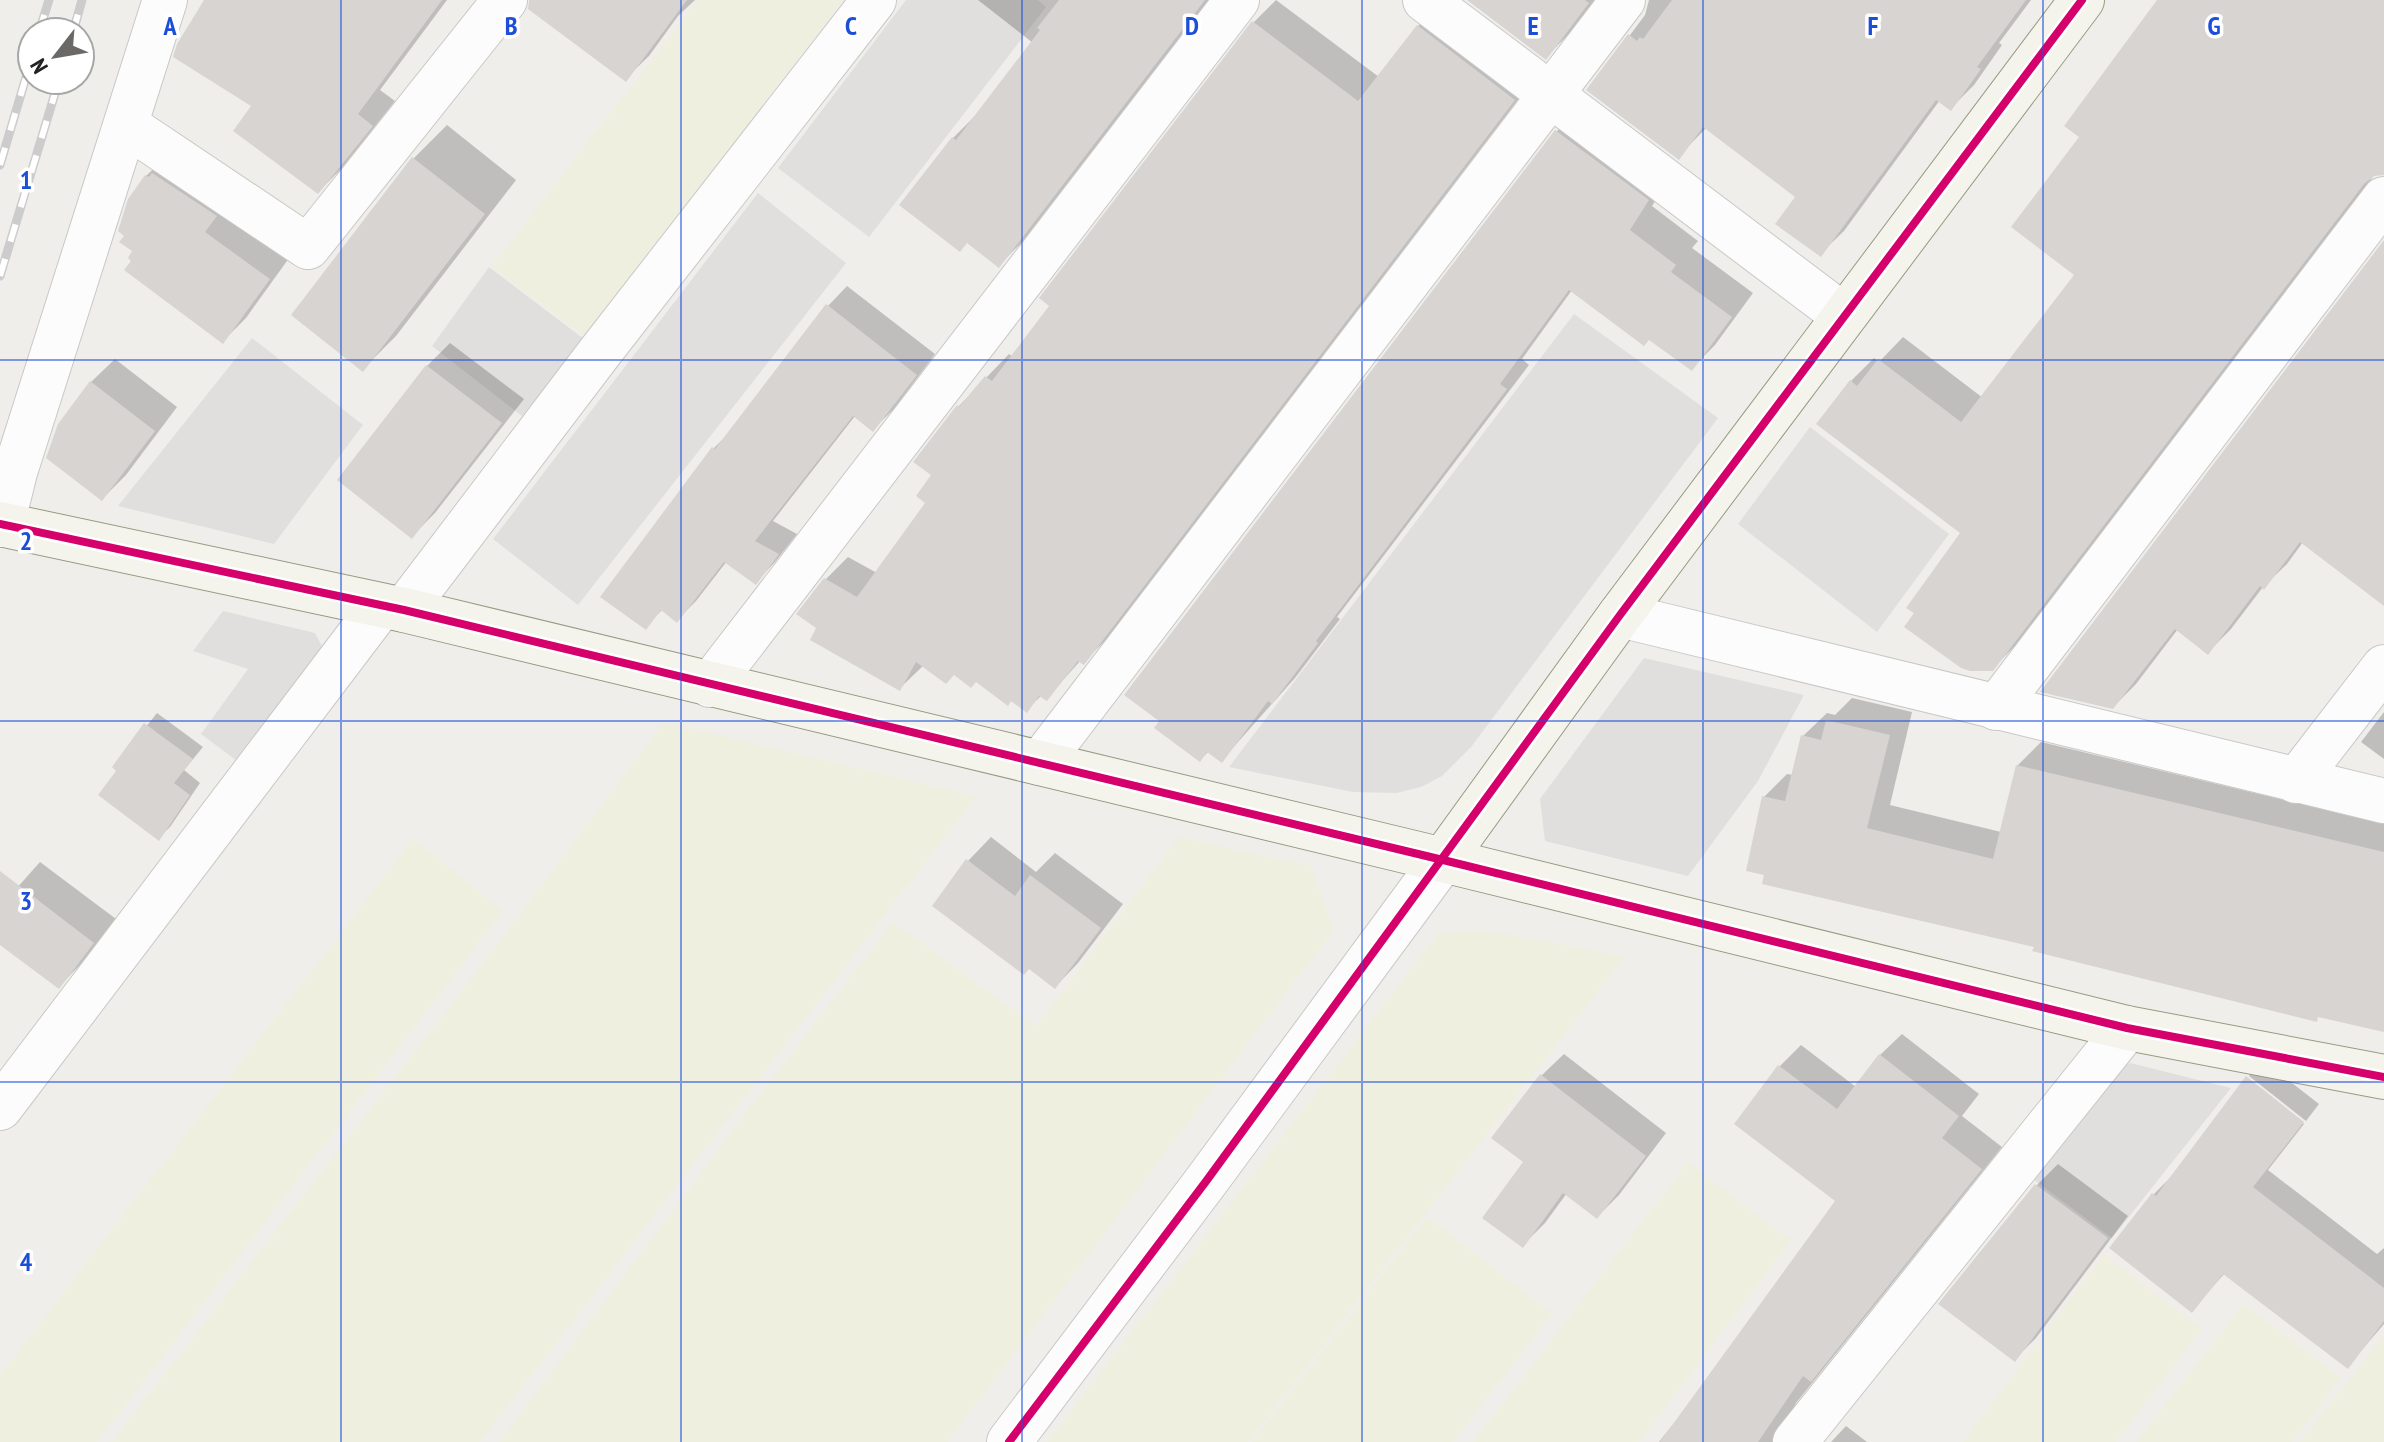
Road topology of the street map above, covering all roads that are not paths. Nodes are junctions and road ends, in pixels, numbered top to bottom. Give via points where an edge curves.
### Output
1 (165, 0) edge
2 (505, 0) edge
3 (874, 0) edge
4 (1237, 0) edge
5 (1425, 0) edge
6 (1623, 0) edge
7 (2082, 0) edge
8 (1550, 95) junction
9 (126, 125) junction
10 (2384, 199) edge
11 (1844, 316) junction
12 (1, 524) edge
13 (392, 608) junction
14 (1620, 615) junction
15 (2384, 667) edge
16 (710, 685) junction
17 (1996, 708) junction
18 (1040, 763) junction
19 (2296, 781) junction
20 (2384, 801) edge
21 (1443, 860) junction
22 (2127, 1028) junction
23 (2384, 1077) edge
24 (0, 1108) edge
25 (1009, 1442) edge
26 (1795, 1442) edge

1 - 9 street
2 - 9 street via 308,247
3 - 13 street
4 - 16 street
5 - 8 street
6 - 8 street
7 - 11 street
8 - 11 street
8 - 18 street
9 - 12 street
10 - 17 street
11 - 14 street
12 - 13 street
13 - 16 street
13 - 24 street
14 - 17 street
14 - 21 street
15 - 19 street
16 - 18 street
17 - 19 street
18 - 21 street
19 - 20 street
21 - 22 street
21 - 25 street
22 - 23 street
22 - 26 street

